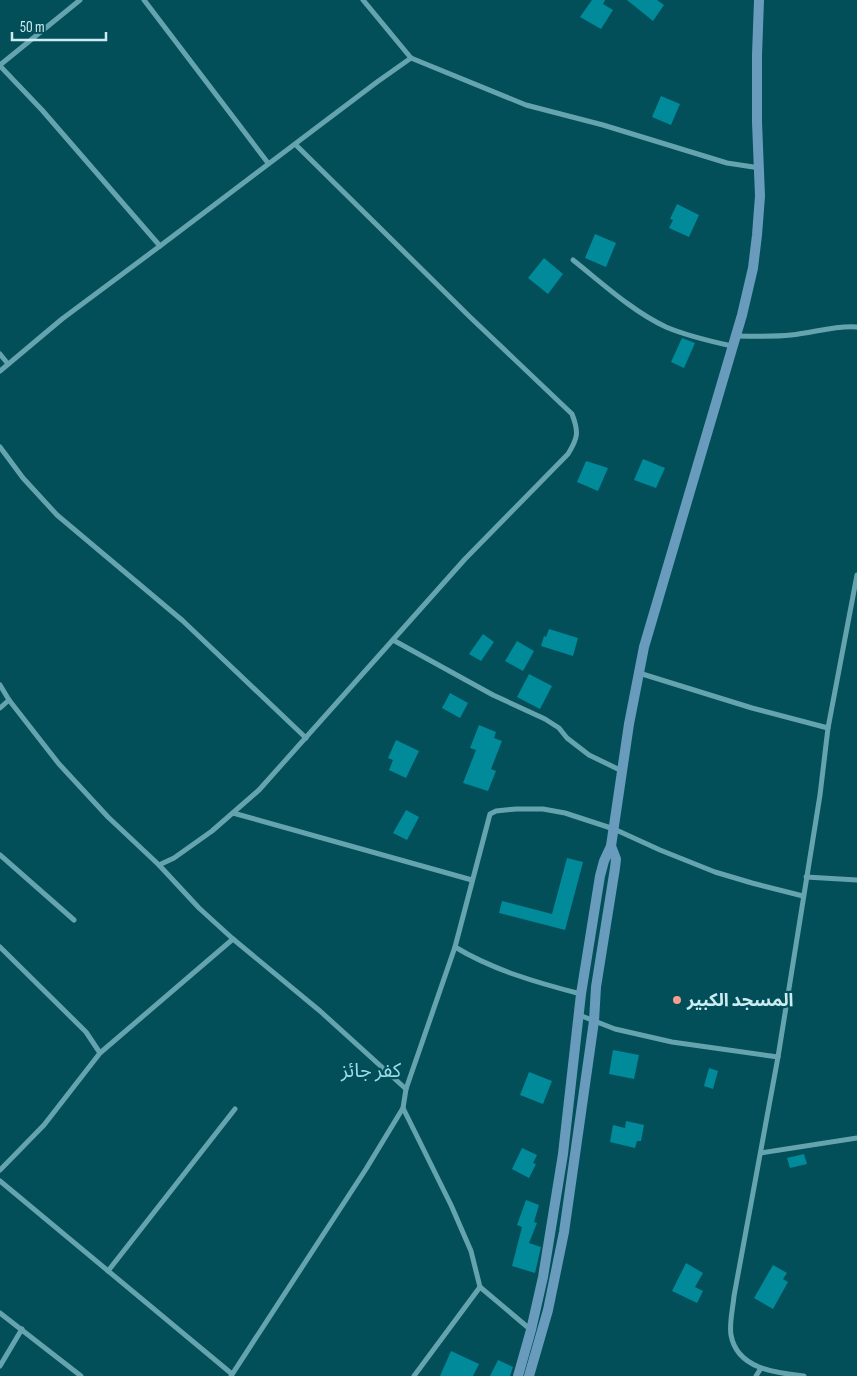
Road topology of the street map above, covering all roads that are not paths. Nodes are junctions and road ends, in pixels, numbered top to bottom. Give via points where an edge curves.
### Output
1 (80, 0) edge
2 (144, 0) edge
3 (364, 0) edge
4 (759, 0) edge
5 (411, 58) junction
6 (0, 65) edge
7 (296, 145) junction
8 (268, 163) junction
9 (760, 168) junction
10 (160, 246) junction
11 (573, 260) dead end
12 (857, 327) edge
13 (733, 341) junction
14 (0, 354) edge
15 (8, 364) junction
16 (0, 371) edge
17 (0, 447) edge
18 (857, 574) edge
19 (393, 640) junction
20 (638, 673) junction
21 (0, 685) edge
22 (9, 700) junction
23 (0, 708) edge
24 (828, 728) junction
25 (306, 738) junction
26 (622, 771) junction
27 (233, 813) junction
28 (614, 829) junction
29 (611, 846) junction
30 (0, 855) edge
31 (159, 865) junction
32 (806, 877) junction
33 (472, 880) junction
34 (857, 880) edge
35 (803, 896) junction
36 (74, 920) dead end
37 (233, 939) junction
38 (0, 947) edge
39 (455, 947) junction
40 (581, 994) junction
41 (579, 1015) junction
42 (594, 1021) junction
43 (100, 1053) junction
44 (778, 1057) junction
45 (406, 1089) junction
46 (404, 1108) junction
47 (235, 1109) dead end
48 (857, 1138) edge
49 (761, 1153) junction
50 (0, 1170) edge
51 (0, 1181) edge
52 (108, 1271) junction
53 (480, 1287) junction
54 (0, 1312) edge
55 (22, 1329) junction
56 (531, 1330) junction
57 (0, 1366) edge
58 (761, 1368) junction
59 (232, 1375) edge
60 (81, 1376) edge
61 (414, 1376) edge
62 (518, 1376) edge
63 (529, 1376) edge
64 (756, 1376) edge
65 (804, 1376) edge

1 - 6 street
2 - 8 street
3 - 5 street
4 - 9 street via 757,122
5 - 7 street
5 - 9 street via 526,105 727,163
6 - 10 street
7 - 8 street
7 - 19 street via 572,414 576,424 576,439 568,454
8 - 10 street
9 - 13 street via 758,234 753,268
10 - 15 street
11 - 13 street via 653,320 691,336
12 - 13 street via 843,326 821,332
13 - 20 street
14 - 15 street
15 - 16 street
17 - 25 street via 57,515 183,621
18 - 24 street
19 - 25 street
19 - 26 street via 545,719 589,755
20 - 24 street
20 - 26 street
21 - 22 street
22 - 23 street
22 - 31 street via 91,800
24 - 32 street
25 - 27 street
26 - 28 street
27 - 31 street via 187,849
27 - 33 street
28 - 29 street
28 - 33 street via 543,809 492,812
28 - 35 street via 716,872
29 - 40 street via 600,876
29 - 42 street via 616,860 596,986
30 - 36 street
31 - 37 street
32 - 34 street
32 - 35 street
33 - 39 street
35 - 44 street
37 - 43 street
37 - 45 street via 320,1011
38 - 43 street via 86,1032
39 - 40 street via 497,968
39 - 45 street
40 - 41 street
41 - 42 street
41 - 56 street via 563,1154
42 - 44 street via 615,1030 672,1042
42 - 63 street via 564,1232 548,1310
43 - 50 street via 49,1119
44 - 49 street
45 - 46 street
46 - 53 street via 471,1251
46 - 59 street
47 - 52 street
48 - 49 street
49 - 58 street via 738,1272 731,1334 735,1349 741,1356
51 - 52 street
52 - 59 street
53 - 56 street
53 - 61 street
54 - 55 street
55 - 57 street
55 - 60 street
56 - 62 street
58 - 64 street
58 - 65 street

